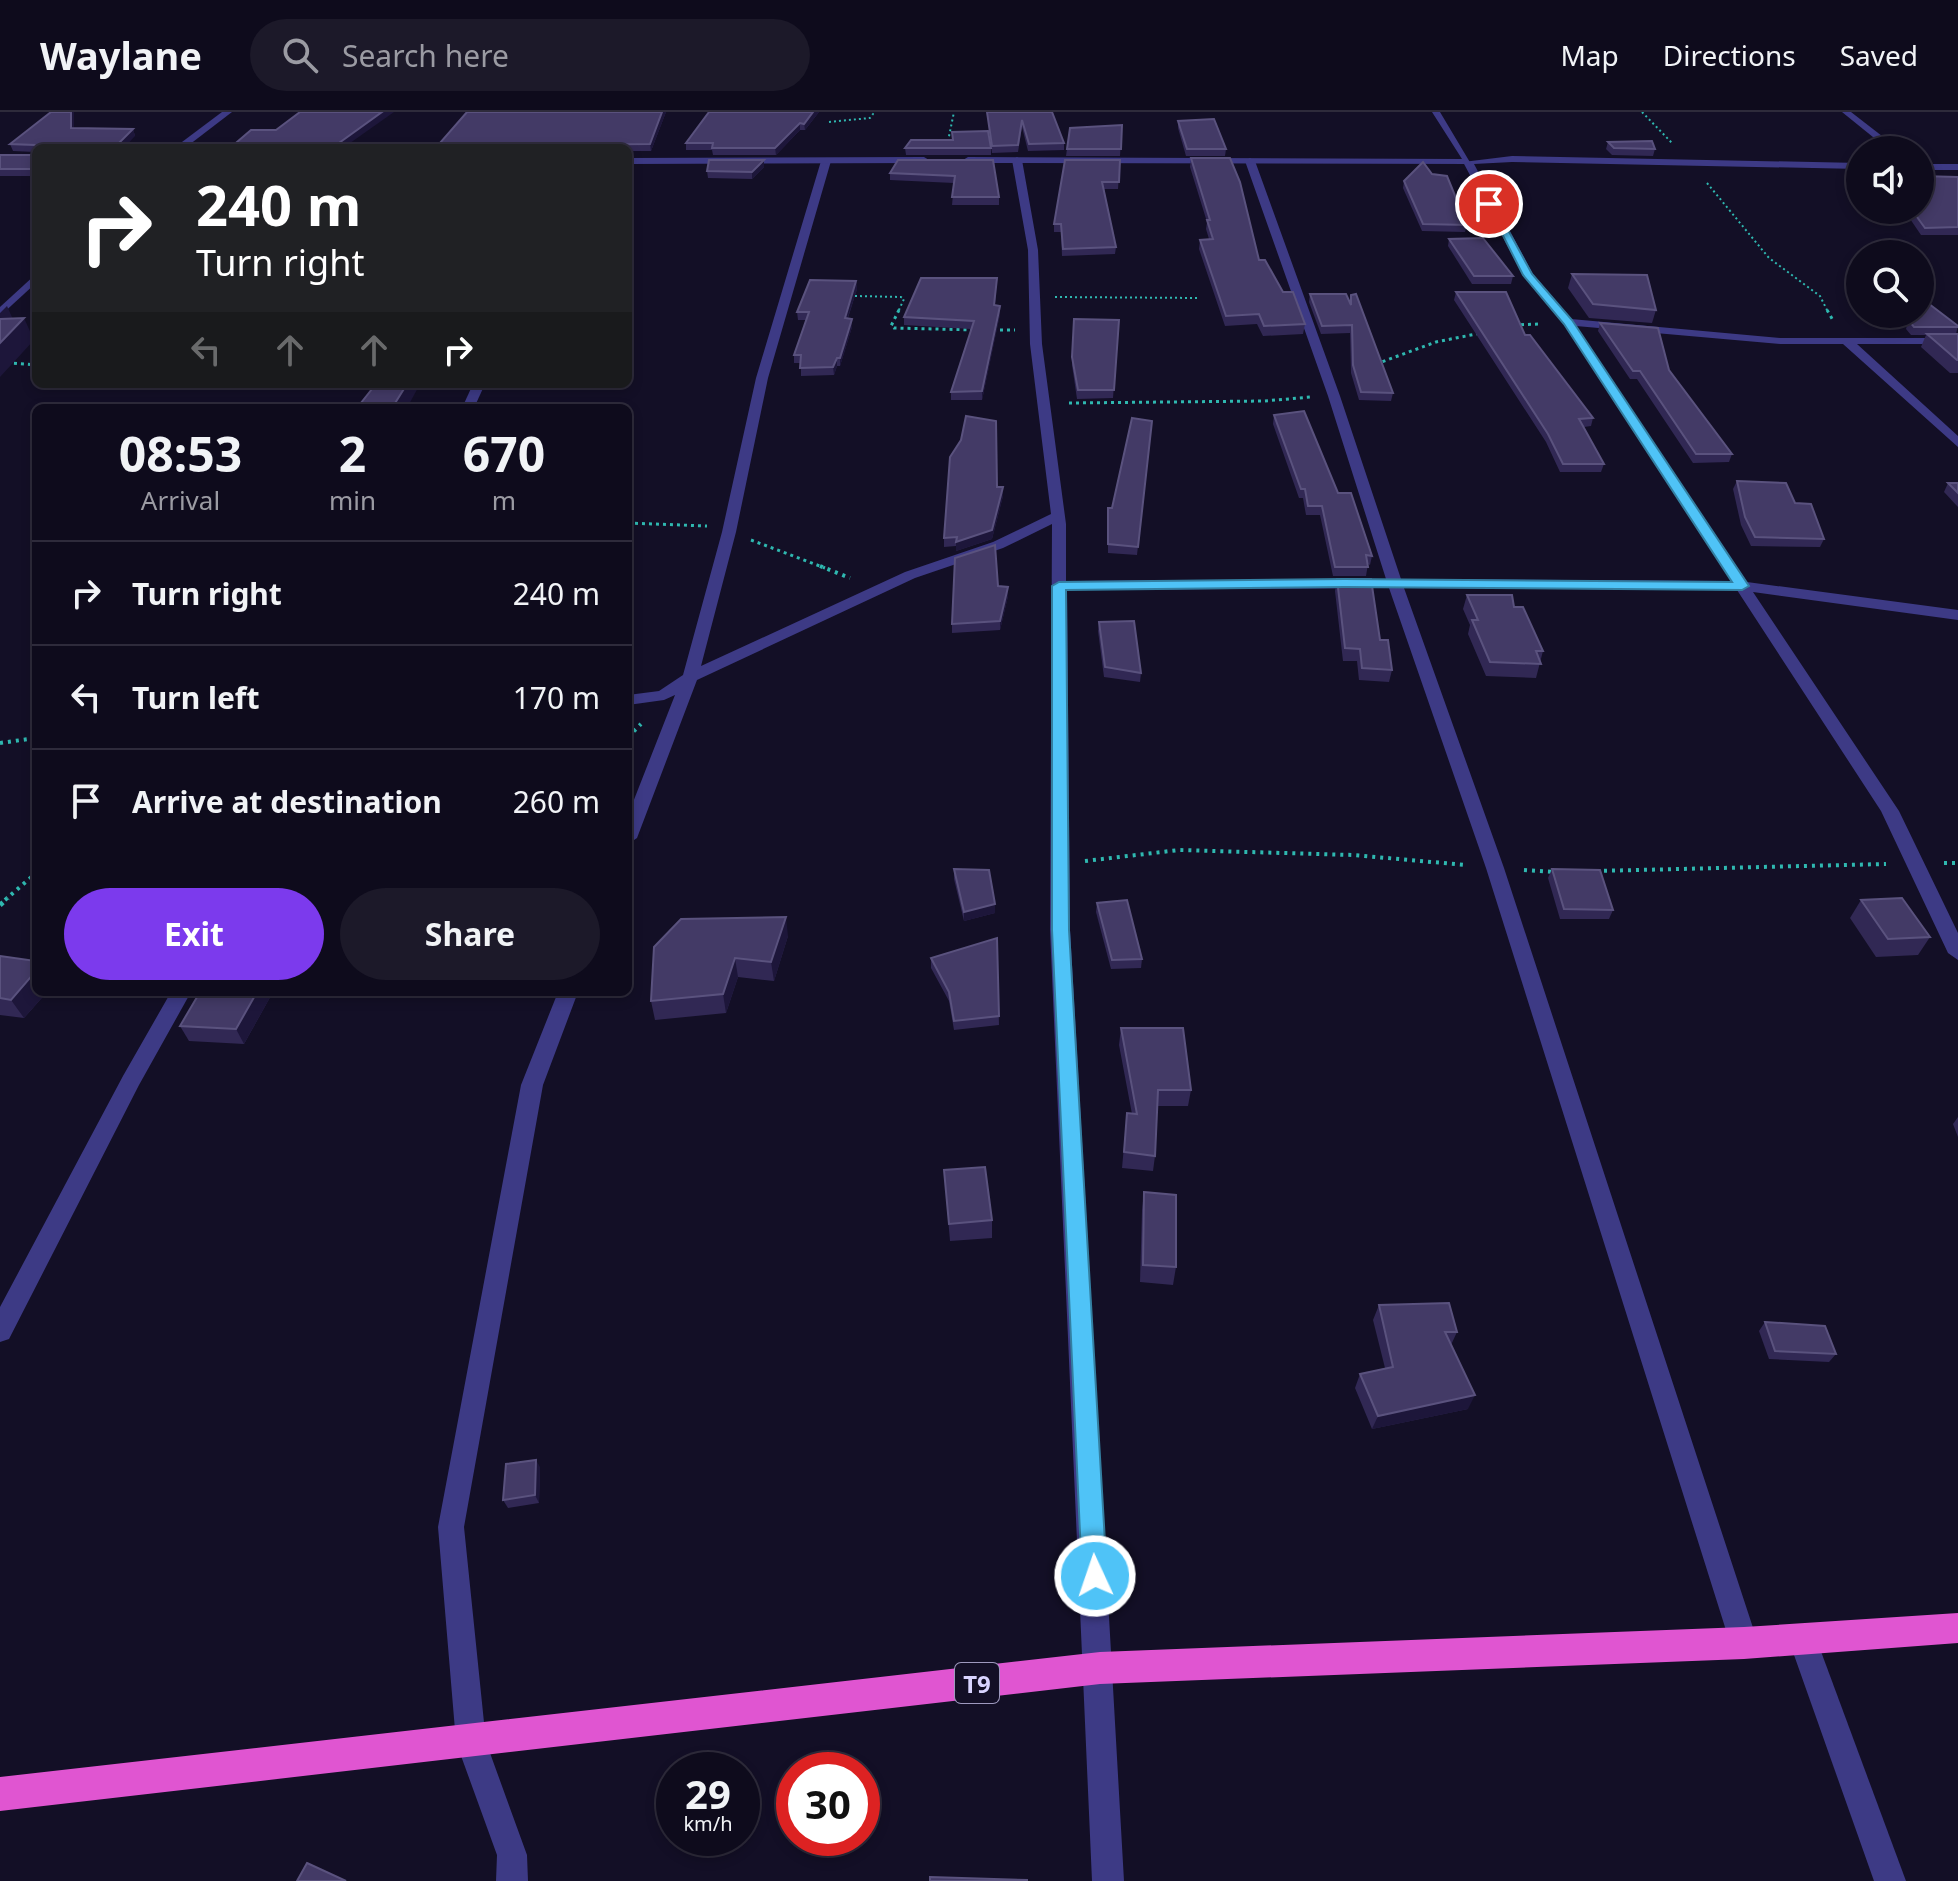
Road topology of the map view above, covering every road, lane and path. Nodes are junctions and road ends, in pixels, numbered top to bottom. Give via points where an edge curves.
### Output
1 (228, 112) edge
2 (870, 112) edge
3 (954, 112) edge
4 (1436, 112) edge
5 (1642, 112) edge
6 (1846, 112) edge
7 (829, 122) dead end
8 (1877, 136) edge
9 (184, 144) edge
10 (930, 160) edge
11 (945, 160) joint
12 (1017, 160) junction
13 (632, 161) edge
14 (826, 161) junction
15 (1250, 161) junction
16 (1468, 162) junction
17 (1690, 164) junction
18 (1846, 166) edge
19 (1934, 167) edge
20 (1958, 167) edge
21 (32, 281) edge
22 (855, 296) edge
23 (1034, 297) junction
24 (1200, 298) dead end
25 (0, 313) edge
26 (1568, 322) junction
27 (976, 330) edge
28 (991, 330) edge
29 (1036, 330) junction
30 (1844, 339) junction
31 (1958, 341) edge
32 (0, 362) edge
33 (32, 365) edge
34 (1958, 443) edge
35 (1058, 516) junction
36 (632, 523) edge
37 (729, 532) junction
38 (853, 579) dead end
39 (1395, 583) junction
40 (1059, 586) junction
41 (1742, 586) junction
42 (1958, 615) edge
43 (690, 677) junction
44 (632, 699) edge
45 (32, 739) edge
46 (0, 743) edge
47 (632, 828) edge
48 (32, 877) edge
49 (0, 905) edge
50 (1958, 953) edge
51 (179, 996) edge
52 (566, 996) edge
53 (0, 1331) edge
54 (1958, 1628) edge
55 (1802, 1638) junction
56 (1744, 1643) junction
57 (1100, 1668) junction
58 (471, 1742) junction
59 (0, 1794) edge
60 (512, 1881) edge
61 (1108, 1881) edge
62 (1890, 1881) edge

1 - 9 street
2 - 7 path via 870,118
3 - 11 path
4 - 16 street
5 - 17 path
6 - 8 street
10 - 14 street
11 - 12 street
12 - 15 street
12 - 23 street via 1033,250
13 - 14 street
14 - 37 street via 762,378
15 - 16 street
15 - 39 street
16 - 17 street
16 - 26 street via 1528,275
17 - 18 street
17 - 30 path via 1769,258 1820,296
19 - 20 street
21 - 25 street
22 - 27 path via 904,299 894,328
23 - 24 path
23 - 29 street
26 - 30 street via 1780,341
26 - 41 street
28 - 29 path
29 - 35 street
30 - 31 street
30 - 34 street
32 - 33 path
35 - 40 street
35 - 43 street via 998,545 910,575
36 - 37 path via 703,524
37 - 38 path
37 - 43 street
39 - 40 street
39 - 41 street
39 - 56 street via 1495,868
40 - 57 street via 1060,930
41 - 42 street
41 - 50 street via 1890,811
43 - 44 street via 664,695
43 - 47 street
45 - 46 path
48 - 49 path
51 - 53 street
52 - 58 street via 532,1085 451,1527
54 - 55 highway, T9
55 - 56 highway, T9
55 - 62 street
56 - 57 highway, T9
57 - 58 highway, T9
57 - 61 street
58 - 59 highway, T9
58 - 60 street via 512,1855

